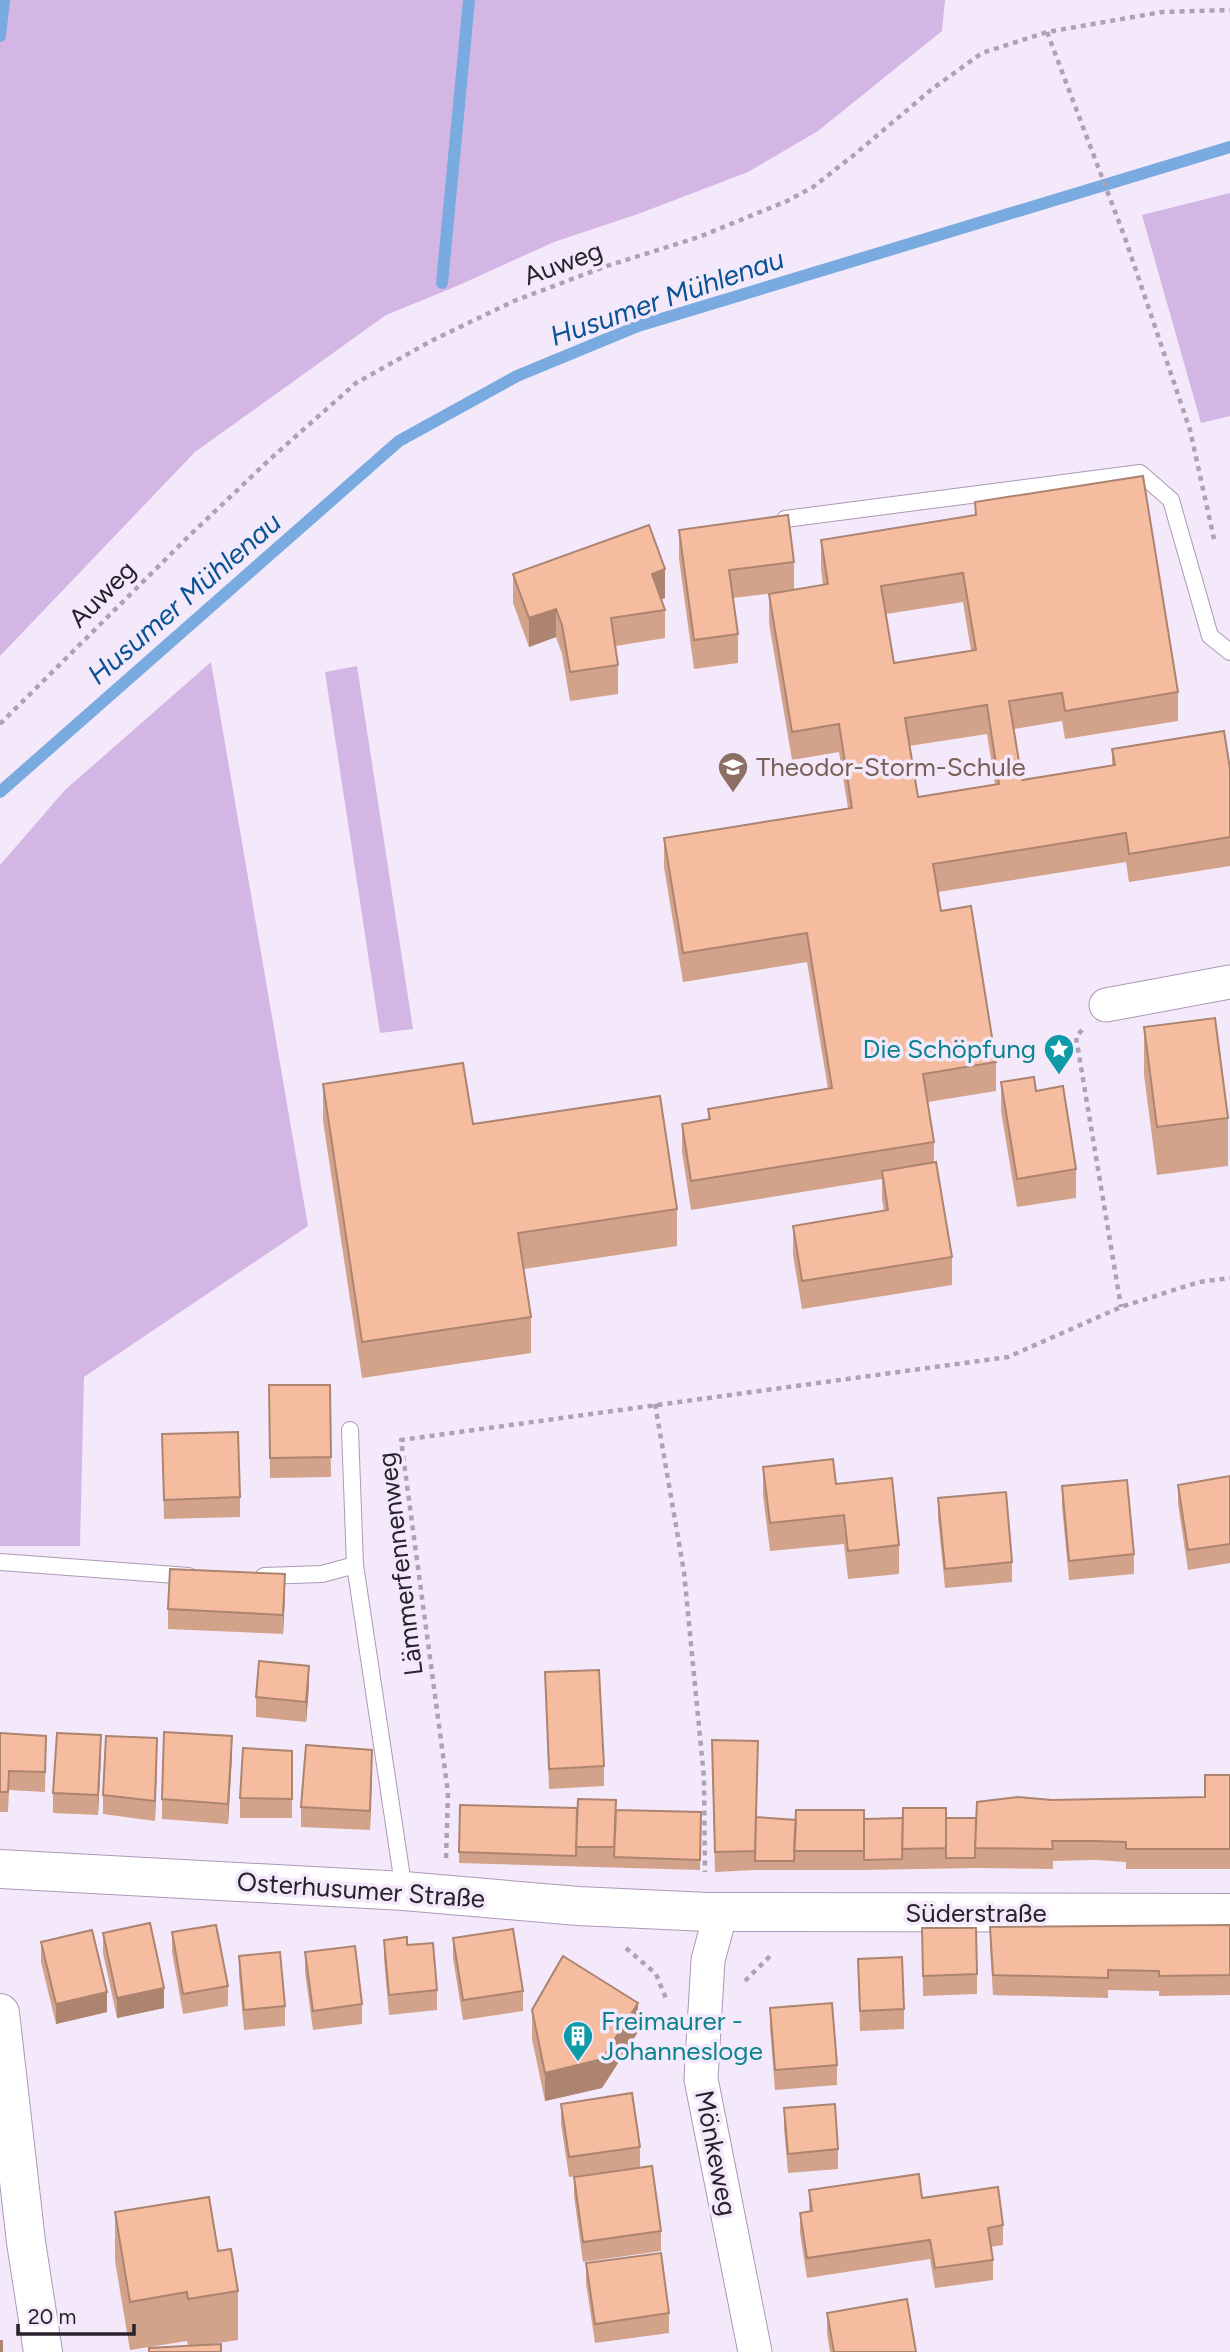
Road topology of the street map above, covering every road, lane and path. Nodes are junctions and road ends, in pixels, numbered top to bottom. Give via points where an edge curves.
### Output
1 (1230, 10) edge
2 (1047, 32) junction
3 (785, 519) edge
4 (1216, 545) dead end
5 (1230, 652) edge
6 (0, 724) edge
7 (1230, 982) edge
8 (1105, 1005) joint
9 (1230, 1278) edge
10 (1121, 1307) junction
11 (655, 1404) junction
12 (349, 1430) dead end
13 (0, 1562) edge
14 (355, 1564) junction
15 (255, 1576) edge
16 (201, 1577) edge
17 (0, 1868) edge
18 (404, 1891) junction
19 (443, 1894) junction
20 (578, 1906) junction
21 (715, 1912) junction
22 (814, 1913) junction
23 (1230, 1913) edge
24 (741, 1990) dead end
25 (671, 2009) dead end
26 (0, 2013) edge
27 (43, 2352) edge
28 (755, 2352) edge

1 - 2 path, Auweg via 1162,12
2 - 4 path via 1125,238 1190,430
2 - 6 path, Auweg via 982,53 813,187 787,201 699,237 514,301 356,383 189,536
3 - 5 lane via 1140,472 1171,500 1210,636
7 - 8 street
8 - 10 path via 1076,1037
9 - 10 path, Lämmerfennenweg via 1199,1282
10 - 11 path, Lämmerfennenweg via 1008,1357
11 - 19 path, Lämmerfennenweg via 401,1440 448,1793
11 - 21 path via 684,1572 704,1778 705,1877
12 - 14 lane
13 - 16 lane
14 - 15 lane via 321,1574
14 - 18 lane
17 - 18 main road, Osterhusumer Straße
18 - 19 main road, Osterhusumer Straße
19 - 20 main road, Osterhusumer Straße
20 - 21 main road, Osterhusumer Straße
20 - 25 path via 656,1974
21 - 22 main road, Süderstraße
21 - 28 street, Mönkeweg via 701,2079
22 - 23 main road, Süderstraße
22 - 24 path via 747,1978
26 - 27 main road

